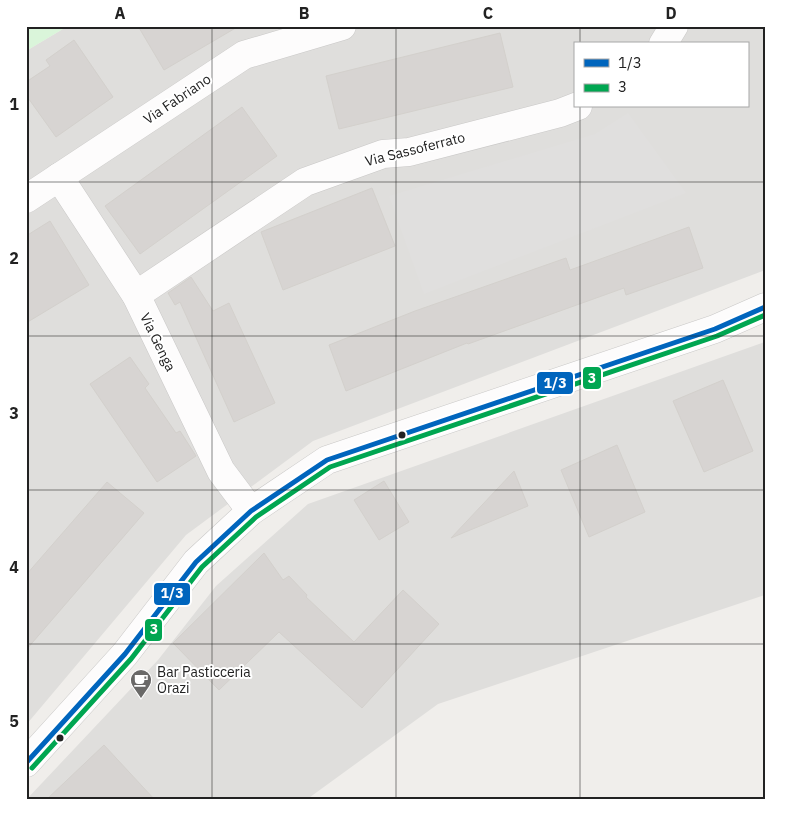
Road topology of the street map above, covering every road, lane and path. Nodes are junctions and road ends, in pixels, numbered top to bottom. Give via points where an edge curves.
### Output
1 (342, 26) edge
2 (674, 26) edge
3 (664, 42) edge
4 (574, 108) edge
5 (59, 177) junction
6 (26, 199) edge
7 (136, 295) junction
8 (765, 307) edge
9 (251, 511) junction
10 (26, 763) edge

1 - 5 street, Via Fabriano via 244,54
2 - 3 street
4 - 7 street, Via Sassoferrato via 408,152 383,154 305,182
5 - 6 street, Via Fabriano
5 - 7 street, Via Genga
7 - 9 street, Via Genga via 221,471
8 - 9 street via 715,329 327,460
9 - 10 street via 196,562 125,654

